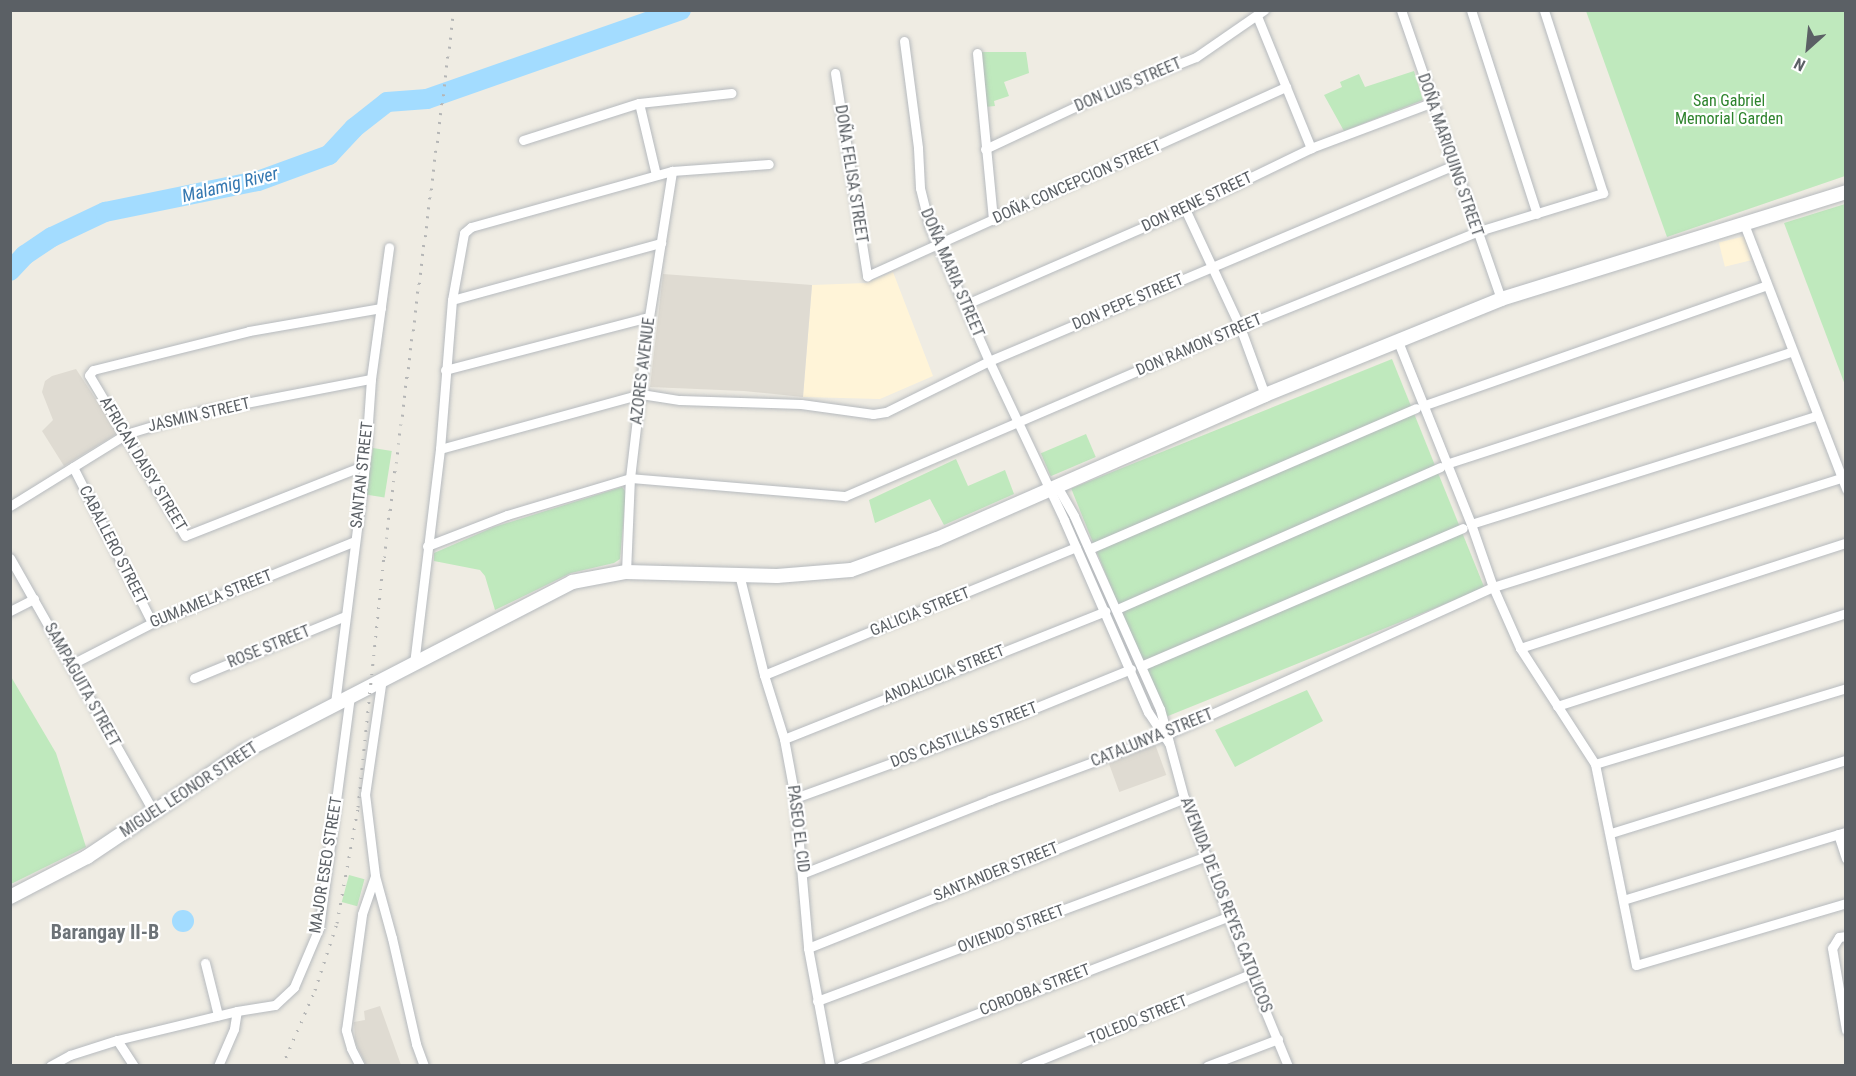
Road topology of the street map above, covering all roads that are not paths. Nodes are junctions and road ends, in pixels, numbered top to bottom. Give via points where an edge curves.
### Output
1 (1401, 10) edge
2 (1471, 10) edge
3 (1544, 10) edge
4 (1260, 13) edge
5 (904, 41) dead end
6 (977, 53) dead end
7 (835, 73) dead end
8 (1286, 87) junction
9 (731, 93) dead end
10 (639, 103) junction
11 (1431, 103) junction
12 (523, 140) dead end
13 (1311, 148) junction
14 (985, 149) junction
15 (769, 164) dead end
16 (1452, 166) junction
17 (672, 171) junction
18 (656, 175) junction
19 (1845, 192) edge
20 (1185, 208) junction
21 (1537, 214) junction
22 (993, 220) junction
23 (1744, 224) junction
24 (1476, 232) junction
25 (661, 243) junction
26 (938, 244) junction
27 (389, 247) dead end
28 (1211, 267) junction
29 (867, 276) joint
30 (1767, 285) junction
31 (1501, 299) junction
32 (452, 300) junction
33 (964, 305) junction
34 (381, 308) junction
35 (649, 317) junction
36 (1240, 327) junction
37 (1397, 339) junction
38 (1791, 352) junction
39 (989, 361) junction
40 (445, 370) junction
41 (371, 379) junction
42 (641, 394) junction
43 (1265, 395) junction
44 (1421, 406) junction
45 (1815, 416) junction
46 (1018, 422) junction
47 (126, 434) junction
48 (440, 449) junction
49 (365, 465) junction
50 (1443, 465) junction
51 (73, 467) junction
52 (630, 478) junction
53 (1841, 478) junction
54 (1054, 489) junction
55 (1845, 489) edge
56 (10, 506) edge
57 (1467, 526) junction
58 (355, 541) junction
59 (1845, 543) edge
60 (427, 546) junction
61 (1076, 548) junction
62 (1089, 549) junction
63 (10, 558) edge
64 (626, 572) junction
65 (739, 574) junction
66 (1493, 587) junction
67 (34, 599) junction
68 (1117, 609) junction
69 (1105, 610) junction
70 (10, 611) edge
71 (1845, 613) edge
72 (345, 616) junction
73 (152, 622) junction
74 (1520, 648) junction
75 (70, 664) junction
76 (414, 664) junction
77 (1136, 668) junction
78 (764, 675) junction
79 (194, 678) dead end
80 (382, 678) junction
81 (1845, 688) edge
82 (350, 696) junction
83 (335, 703) junction
84 (1557, 706) junction
85 (1166, 738) junction
86 (784, 739) junction
87 (1845, 760) edge
88 (1595, 764) junction
89 (795, 798) junction
90 (1184, 798) junction
91 (153, 811) junction
92 (1611, 833) junction
93 (1842, 833) edge
94 (1206, 856) junction
95 (1845, 859) edge
96 (804, 873) junction
97 (375, 876) junction
98 (10, 897) edge
99 (1623, 900) junction
100 (1845, 903) edge
101 (1230, 915) junction
102 (1845, 936) edge
103 (808, 948) junction
104 (205, 963) dead end
105 (1250, 974) junction
106 (817, 1001) junction
107 (237, 1011) junction
108 (218, 1015) junction
109 (1845, 1030) edge
110 (1278, 1039) junction
111 (117, 1040) junction
112 (50, 1065) edge
113 (134, 1065) edge
114 (218, 1065) edge
115 (359, 1065) edge
116 (424, 1065) edge
117 (830, 1065) edge
118 (841, 1065) edge
119 (1026, 1065) edge
120 (1207, 1065) edge
121 (1288, 1065) edge

1 - 11 street, DOÑA MARIQUING STREET
2 - 21 street
3 - 21 street, DON RAMON STREET via 1603,193
4 - 8 street
4 - 14 street, DON LUIS STREET via 1196,57 1098,96
5 - 26 street, DOÑA MARIA STREET via 923,207
6 - 14 street
7 - 29 street, DOÑA FELISA STREET
8 - 13 street
8 - 22 street, DOÑA CONCEPCION STREET
9 - 10 street
10 - 12 street
10 - 18 street
11 - 13 street, DON RENE STREET
11 - 16 street, DOÑA MARIQUING STREET
13 - 20 street, DON RENE STREET
14 - 22 street
15 - 17 street
16 - 24 street, DOÑA MARIQUING STREET
16 - 28 street, DON PEPE STREET
17 - 18 street
17 - 25 street, AZORES AVENUE
18 - 32 street via 468,230 462,241
19 - 23 street, MIGUEL LEONOR STREET
20 - 28 street
20 - 33 street, DON RENE STREET
21 - 24 street, DON RAMON STREET
22 - 26 street, DOÑA CONCEPCION STREET
23 - 30 street
23 - 31 street, MIGUEL LEONOR STREET
24 - 31 street, DOÑA MARIQUING STREET
24 - 36 street, DON RAMON STREET
25 - 32 street
25 - 35 street, AZORES AVENUE
26 - 29 street, DOÑA CONCEPCION STREET
26 - 33 street, DOÑA MARIA STREET
27 - 34 street, SANTAN STREET
28 - 36 street
28 - 39 street, DON PEPE STREET
30 - 38 street
30 - 44 street
31 - 37 street, MIGUEL LEONOR STREET
32 - 40 street
33 - 39 street, DOÑA MARIA STREET
34 - 41 street, SANTAN STREET
34 - 47 street, AFRICAN DAISY STREET via 249,331 93,370 89,377
35 - 40 street
35 - 42 street, AZORES AVENUE
36 - 43 street
36 - 46 street, DON RAMON STREET
37 - 43 street, MIGUEL LEONOR STREET
37 - 44 street
38 - 45 street
38 - 50 street
39 - 42 street, DON PEPE STREET via 886,412 873,414 801,404 680,400
39 - 46 street, DOÑA MARIA STREET
40 - 48 street
41 - 47 street, JASMIN STREET via 199,412
41 - 49 street, SANTAN STREET
42 - 48 street
42 - 52 street, AZORES AVENUE
43 - 54 street, MIGUEL LEONOR STREET
44 - 50 street
44 - 62 street
45 - 53 street
45 - 57 street, DOS CASTILLAS STREET
46 - 52 street, DON RAMON STREET via 845,496
46 - 54 street, DOÑA MARIA STREET
47 - 49 street, AFRICAN DAISY STREET via 185,536
47 - 51 street, JASMIN STREET
48 - 60 street
49 - 58 street, SANTAN STREET
50 - 57 street
50 - 68 street
51 - 56 street, JASMIN STREET
51 - 73 street, CABALLERO STREET
52 - 60 street via 507,514
52 - 64 street, AZORES AVENUE
53 - 55 street
53 - 66 street, CATALUNYA STREET
54 - 61 street, AVENIDA DE LOS REYES CATOLICOS
54 - 62 street, AVENIDA DE LOS REYES CATOLICOS
54 - 65 street, MIGUEL LEONOR STREET via 851,570 804,575
57 - 66 street
57 - 77 street, DOS CASTILLAS STREET
58 - 72 street, SANTAN STREET
58 - 73 street, GUMAMELA STREET
59 - 74 street
60 - 76 street
61 - 69 street, AVENIDA DE LOS REYES CATOLICOS
61 - 78 street, GALICIA STREET
62 - 68 street, AVENIDA DE LOS REYES CATOLICOS
63 - 67 street, SAMPAGUITA STREET
64 - 65 street, MIGUEL LEONOR STREET
64 - 76 street, MIGUEL LEONOR STREET via 572,582
65 - 78 street, PASEO EL CID
66 - 74 street
66 - 85 street, CATALUNYA STREET
67 - 70 street
67 - 75 street, SAMPAGUITA STREET
68 - 77 street, AVENIDA DE LOS REYES CATOLICOS
69 - 77 street, AVENIDA DE LOS REYES CATOLICOS
69 - 86 street, ANDALUCIA STREET
71 - 84 street
72 - 79 street, ROSE STREET
72 - 83 street, SANTAN STREET
73 - 75 street, GUMAMELA STREET
74 - 84 street
75 - 91 street, SAMPAGUITA STREET
76 - 80 street, MIGUEL LEONOR STREET
77 - 85 street, AVENIDA DE LOS REYES CATOLICOS via 1160,709
77 - 89 street, DOS CASTILLAS STREET
78 - 86 street, PASEO EL CID
80 - 82 street, MIGUEL LEONOR STREET
80 - 97 street via 365,794
81 - 88 street
82 - 83 street, MIGUEL LEONOR STREET
82 - 107 street, MAJOR ESEO STREET via 319,928 294,987 275,1005
83 - 91 street, MIGUEL LEONOR STREET via 245,751
84 - 88 street
85 - 90 street, AVENIDA DE LOS REYES CATOLICOS
85 - 96 street, CATALUNYA STREET via 990,800
86 - 89 street, PASEO EL CID
87 - 92 street
88 - 92 street
89 - 96 street, PASEO EL CID
90 - 94 street, AVENIDA DE LOS REYES CATOLICOS
90 - 103 street, SANTANDER STREET
91 - 98 street, MIGUEL LEONOR STREET via 79,862
92 - 99 street
93 - 95 street
93 - 99 street
94 - 101 street, AVENIDA DE LOS REYES CATOLICOS
94 - 106 street, OVIENDO STREET
96 - 103 street, PASEO EL CID
97 - 115 street via 362,914 346,1030
97 - 116 street
99 - 100 street via 1636,965
101 - 105 street, AVENIDA DE LOS REYES CATOLICOS
101 - 118 street, CORDOBA STREET
102 - 109 street via 1839,937 1832,948
103 - 106 street, PASEO EL CID
104 - 108 street
105 - 110 street, AVENIDA DE LOS REYES CATOLICOS
105 - 119 street, TOLEDO STREET
106 - 117 street, PASEO EL CID
107 - 108 street, MAJOR ESEO STREET
107 - 114 street via 234,1029
108 - 111 street, MAJOR ESEO STREET
110 - 120 street
110 - 121 street, AVENIDA DE LOS REYES CATOLICOS
111 - 112 street, MAJOR ESEO STREET
111 - 113 street

